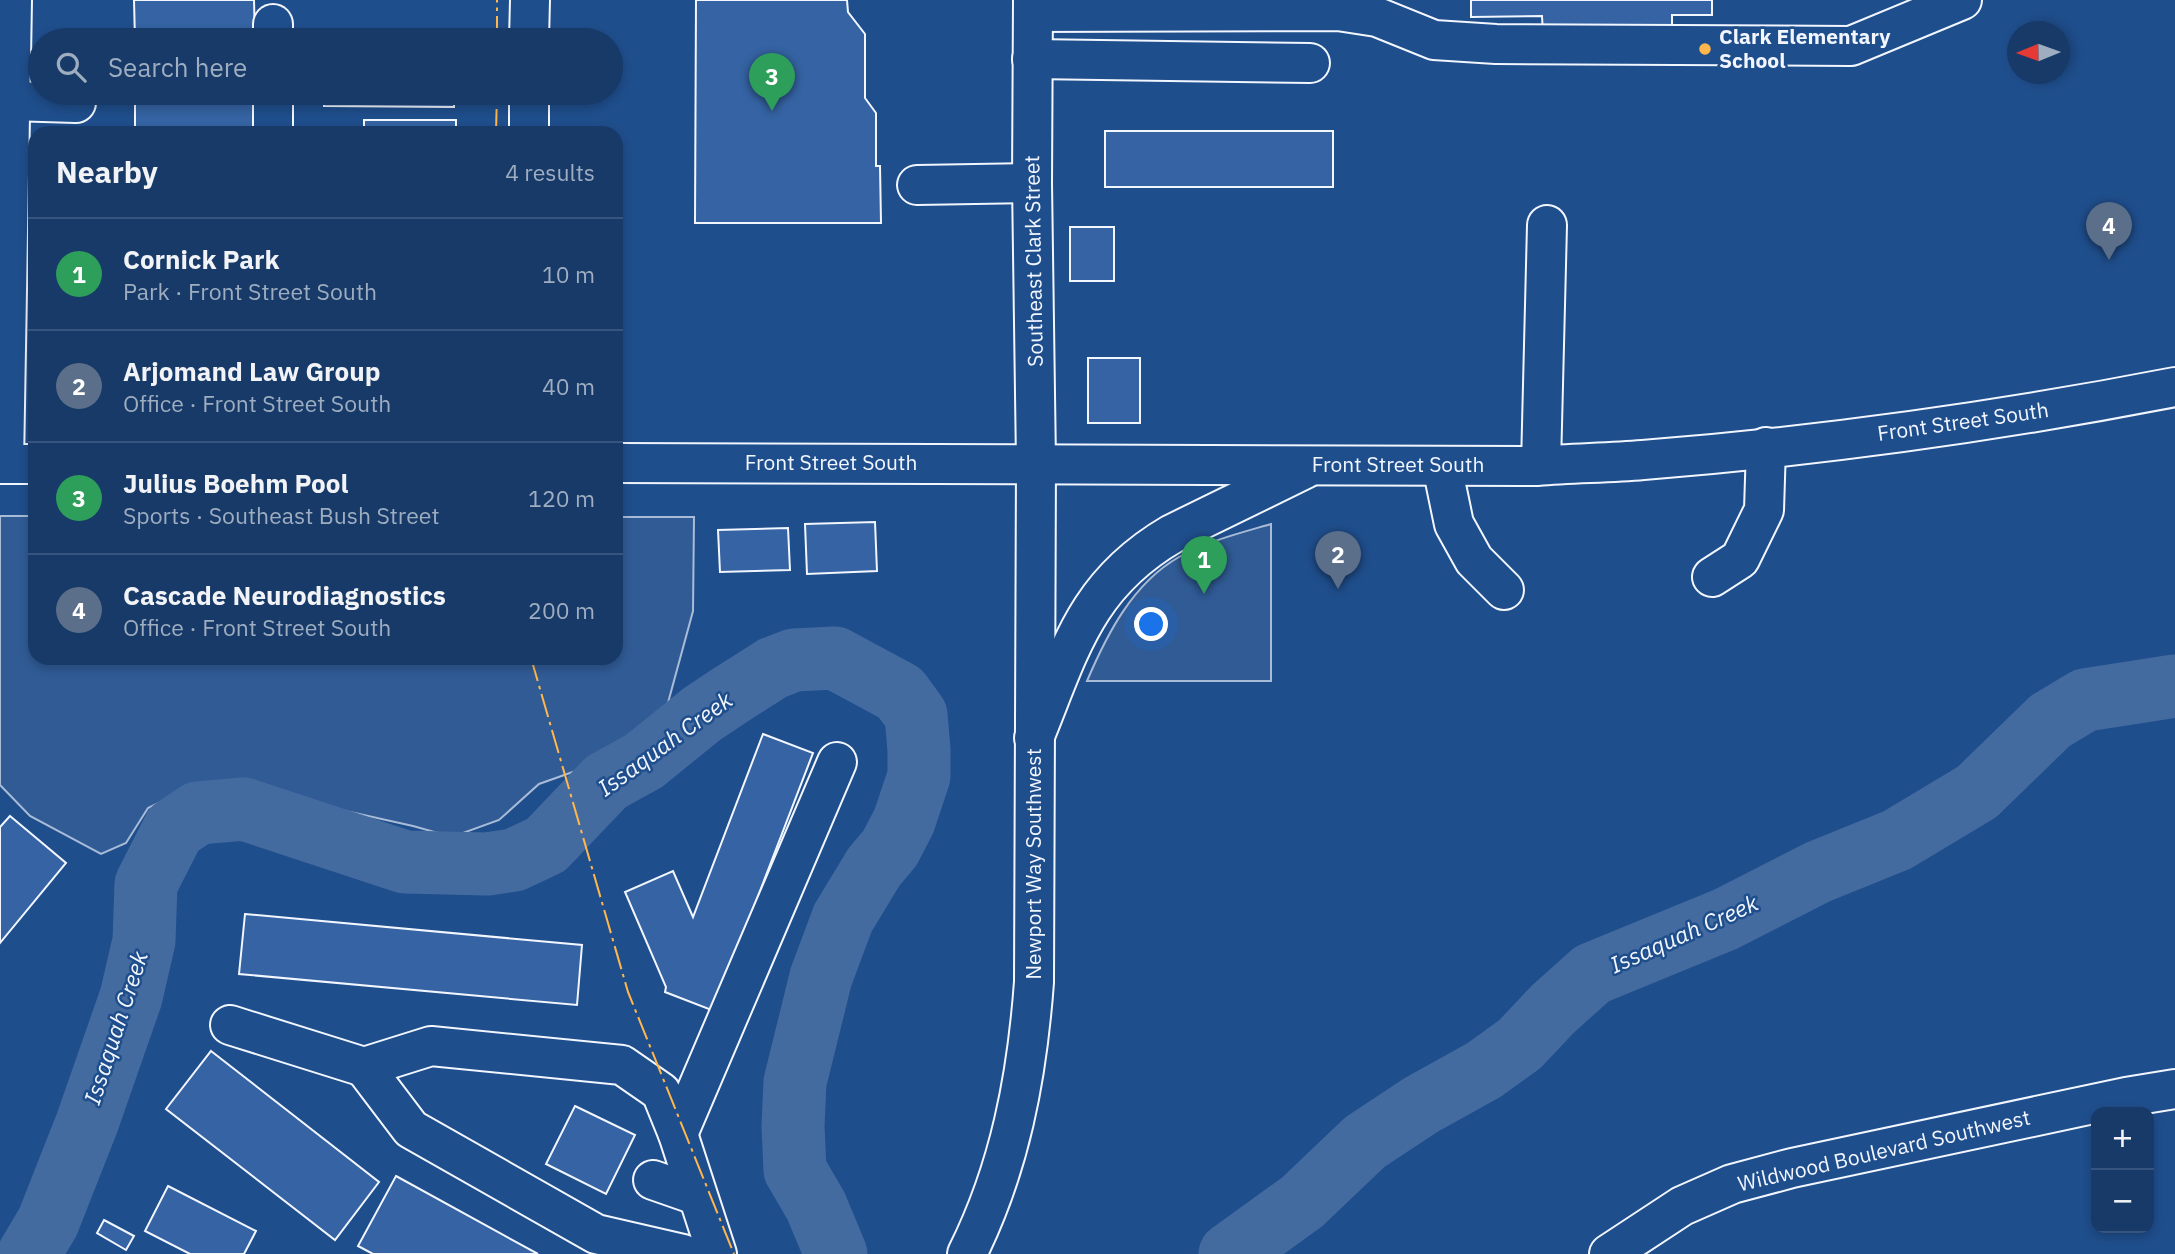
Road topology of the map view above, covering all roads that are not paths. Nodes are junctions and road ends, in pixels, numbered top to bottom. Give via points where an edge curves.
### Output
1 (12, 0) edge
2 (530, 0) edge
3 (1962, 0) edge
4 (1033, 6) edge
5 (1377, 8) edge
6 (530, 28) edge
7 (1032, 59) junction
8 (1310, 63) dead end
9 (10, 101) junction
10 (28, 102) edge
11 (273, 105) edge
12 (529, 105) edge
13 (273, 126) edge
14 (529, 126) edge
15 (5, 141) edge
16 (1032, 183) junction
17 (917, 185) dead end
18 (1547, 225) dead end
19 (21, 267) edge
20 (20, 350) edge
21 (2175, 387) edge
22 (1766, 447) junction
23 (623, 463) edge
24 (1036, 463) junction
25 (13, 464) edge
26 (1312, 465) junction
27 (1442, 466) junction
28 (1541, 466) junction
29 (1712, 576) dead end
30 (1504, 590) dead end
31 (1034, 738) junction
32 (837, 762) dead end
33 (230, 1025) dead end
34 (364, 1067) junction
35 (2175, 1089) edge
36 (678, 1135) junction
37 (653, 1180) dead end
38 (696, 1195) junction
39 (683, 1254) edge
40 (717, 1254) edge
41 (967, 1254) edge
42 (1609, 1254) edge

1 - 9 main road
2 - 6 main road
3 - 5 main road via 1851,46 1434,40
4 - 5 main road
4 - 7 main road, Southeast Clark Street
7 - 8 main road
7 - 16 main road, Southeast Clark Street
9 - 10 main road
9 - 15 main road
11 - 13 main road
12 - 14 main road
15 - 19 main road
16 - 17 main road
16 - 24 main road, Southeast Clark Street
18 - 28 main road
19 - 20 main road
20 - 25 main road
21 - 22 main road, Front Street South via 1907,432
22 - 28 main road, Front Street South
22 - 29 main road via 1764,510 1740,559
23 - 24 main road, Front Street South
24 - 26 main road, Front Street South
24 - 31 main road, Newport Way Southwest
26 - 27 main road, Front Street South
26 - 31 main road via 1172,534 1121,571 1083,622
27 - 28 main road, Front Street South
27 - 30 main road via 1454,524 1474,560
31 - 41 main road, Newport Way Southwest via 1032,1002 1021,1098 996,1188
32 - 36 main road
33 - 34 main road
34 - 36 main road via 431,1046 622,1065 661,1092
34 - 39 main road via 411,1129 596,1234
35 - 42 main road, Wildwood Boulevard Southwest via 1818,1162 1732,1185 1682,1206
36 - 38 main road
37 - 38 main road
38 - 40 main road

